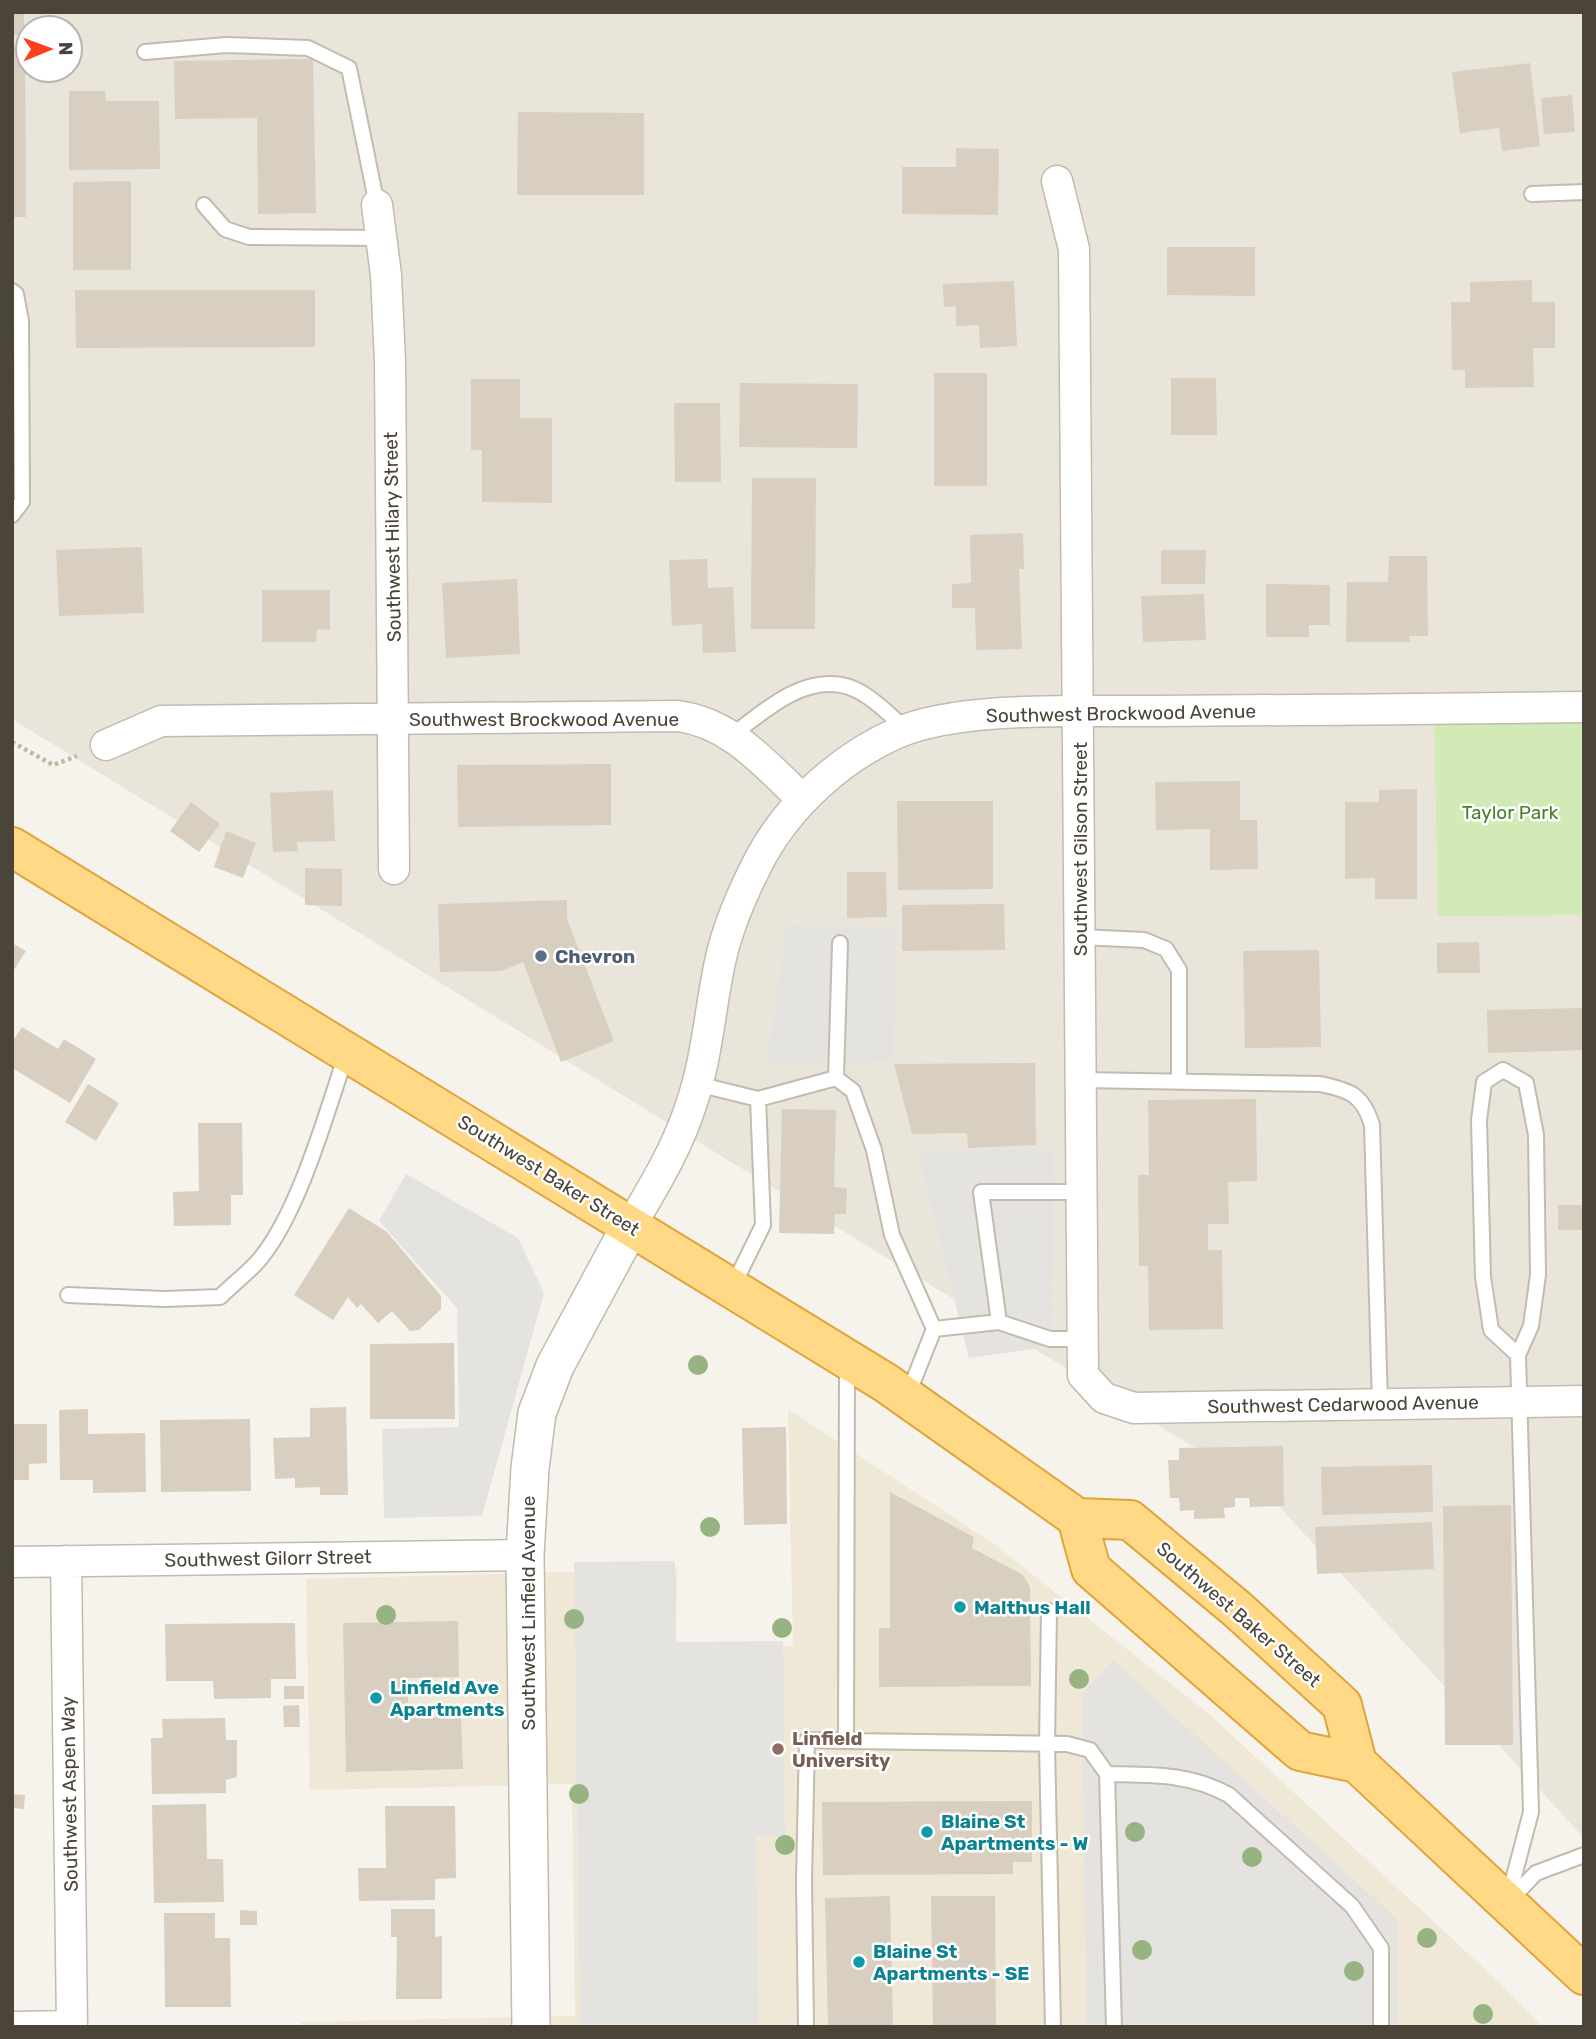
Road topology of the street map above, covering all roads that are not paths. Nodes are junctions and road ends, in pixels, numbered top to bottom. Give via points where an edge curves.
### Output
1 (145, 52) dead end
2 (1057, 181) dead end
3 (1584, 192) edge
4 (1532, 194) dead end
5 (204, 205) dead end
6 (377, 205) joint
7 (382, 238) junction
8 (12, 291) edge
9 (12, 515) edge
10 (1584, 707) edge
11 (1079, 712) junction
12 (394, 720) junction
13 (907, 730) junction
14 (731, 736) junction
15 (106, 744) road end
16 (802, 799) junction
17 (12, 847) edge
18 (394, 869) dead end
19 (1080, 937) junction
20 (840, 943) dead end
21 (347, 1051) junction
22 (836, 1078) junction
23 (1081, 1080) junction
24 (1179, 1082) junction
25 (696, 1084) junction
26 (758, 1098) junction
27 (1082, 1192) junction
28 (631, 1225) junction
29 (732, 1287) junction
30 (68, 1295) dead end
31 (999, 1322) junction
32 (934, 1329) junction
33 (1083, 1339) junction
34 (1518, 1355) junction
35 (847, 1359) junction
36 (907, 1396) junction
37 (1104, 1398) joint
38 (1584, 1401) edge
39 (1519, 1402) junction
40 (1380, 1404) junction
41 (1077, 1518) junction
42 (525, 1555) junction
43 (65, 1561) junction
44 (12, 1562) edge
45 (1049, 1611) dead end
46 (846, 1741) junction
47 (1047, 1745) junction
48 (1357, 1763) junction
49 (1107, 1774) junction
50 (1584, 1855) edge
51 (1507, 1903) junction
52 (1584, 1975) edge
53 (72, 2026) edge
54 (12, 2027) edge
55 (531, 2027) edge
56 (806, 2027) edge
57 (1053, 2027) edge
58 (1114, 2027) edge
59 (1381, 2027) edge

1 - 6 lane via 226,45 308,47 349,68
2 - 11 street, Southwest Gilson Street via 1074,249
3 - 4 lane
5 - 7 lane via 225,229 249,237
6 - 7 street, Southwest Hilary Street
7 - 12 street, Southwest Hilary Street via 390,361
8 - 9 lane via 21,321 22,502
10 - 11 street, Southwest Brockwood Avenue
11 - 13 street, Southwest Brockwood Avenue via 962,717
11 - 19 street, Southwest Gilson Street
12 - 14 street, Southwest Brockwood Avenue via 678,716 698,719
12 - 15 street, Southwest Brockwood Avenue via 161,721
12 - 18 street, Southwest Hilary Street
13 - 14 lane via 871,699 841,685 784,696
13 - 16 street, Southwest Brockwood Avenue via 847,762
14 - 16 street, Southwest Brockwood Avenue
16 - 25 street, Southwest Linfield Avenue via 764,852 735,910
17 - 21 highway, Southwest Baker Street
19 - 23 street, Southwest Gilson Street
19 - 24 lane via 1144,940 1166,950 1179,970
20 - 22 lane
21 - 28 highway, Southwest Baker Street
21 - 30 lane via 289,1209 260,1259 220,1297
22 - 26 lane
22 - 32 lane via 853,1091 874,1150 892,1235
23 - 24 lane
23 - 27 street, Southwest Gilson Street
24 - 40 lane via 1320,1084 1345,1089 1366,1105 1372,1125
25 - 26 lane
25 - 28 street, Southwest Linfield Avenue via 674,1152
26 - 29 lane via 763,1225
27 - 31 lane via 981,1192
27 - 33 street, Southwest Gilson Street
28 - 29 highway, Southwest Baker Street
28 - 42 street, Southwest Linfield Avenue via 555,1366 537,1413
29 - 35 highway, Southwest Baker Street
31 - 32 lane
31 - 33 lane via 1050,1339
32 - 36 lane
33 - 37 street, Southwest Gilson Street via 1083,1375
34 - 34 lane via 1531,1326 1538,1275 1536,1135 1526,1083 1503,1070 1484,1082 1479,1120 1483,1277 1491,1330
34 - 39 lane
35 - 36 highway, Southwest Baker Street
35 - 46 lane
36 - 41 highway, Southwest Baker Street
37 - 40 street, Southwest Cedarwood Avenue via 1134,1408
38 - 39 street, Southwest Cedarwood Avenue
39 - 40 street, Southwest Cedarwood Avenue
39 - 51 lane via 1531,1812
41 - 48 highway via 1091,1569 1300,1751
41 - 48 highway, Southwest Baker Street via 1130,1520 1237,1609 1342,1705
42 - 43 street, Southwest Gilorr Street
42 - 55 street, Southwest Linfield Avenue
43 - 44 street, Southwest Gilorr Street
43 - 53 street, Southwest Aspen Way
45 - 47 lane
46 - 47 lane
46 - 56 lane via 807,1740
47 - 49 lane via 1090,1750
47 - 57 lane
48 - 51 highway
49 - 58 lane
49 - 59 lane via 1174,1775 1218,1789 1352,1906 1381,1948
50 - 51 lane via 1536,1873
51 - 52 highway
53 - 54 street

